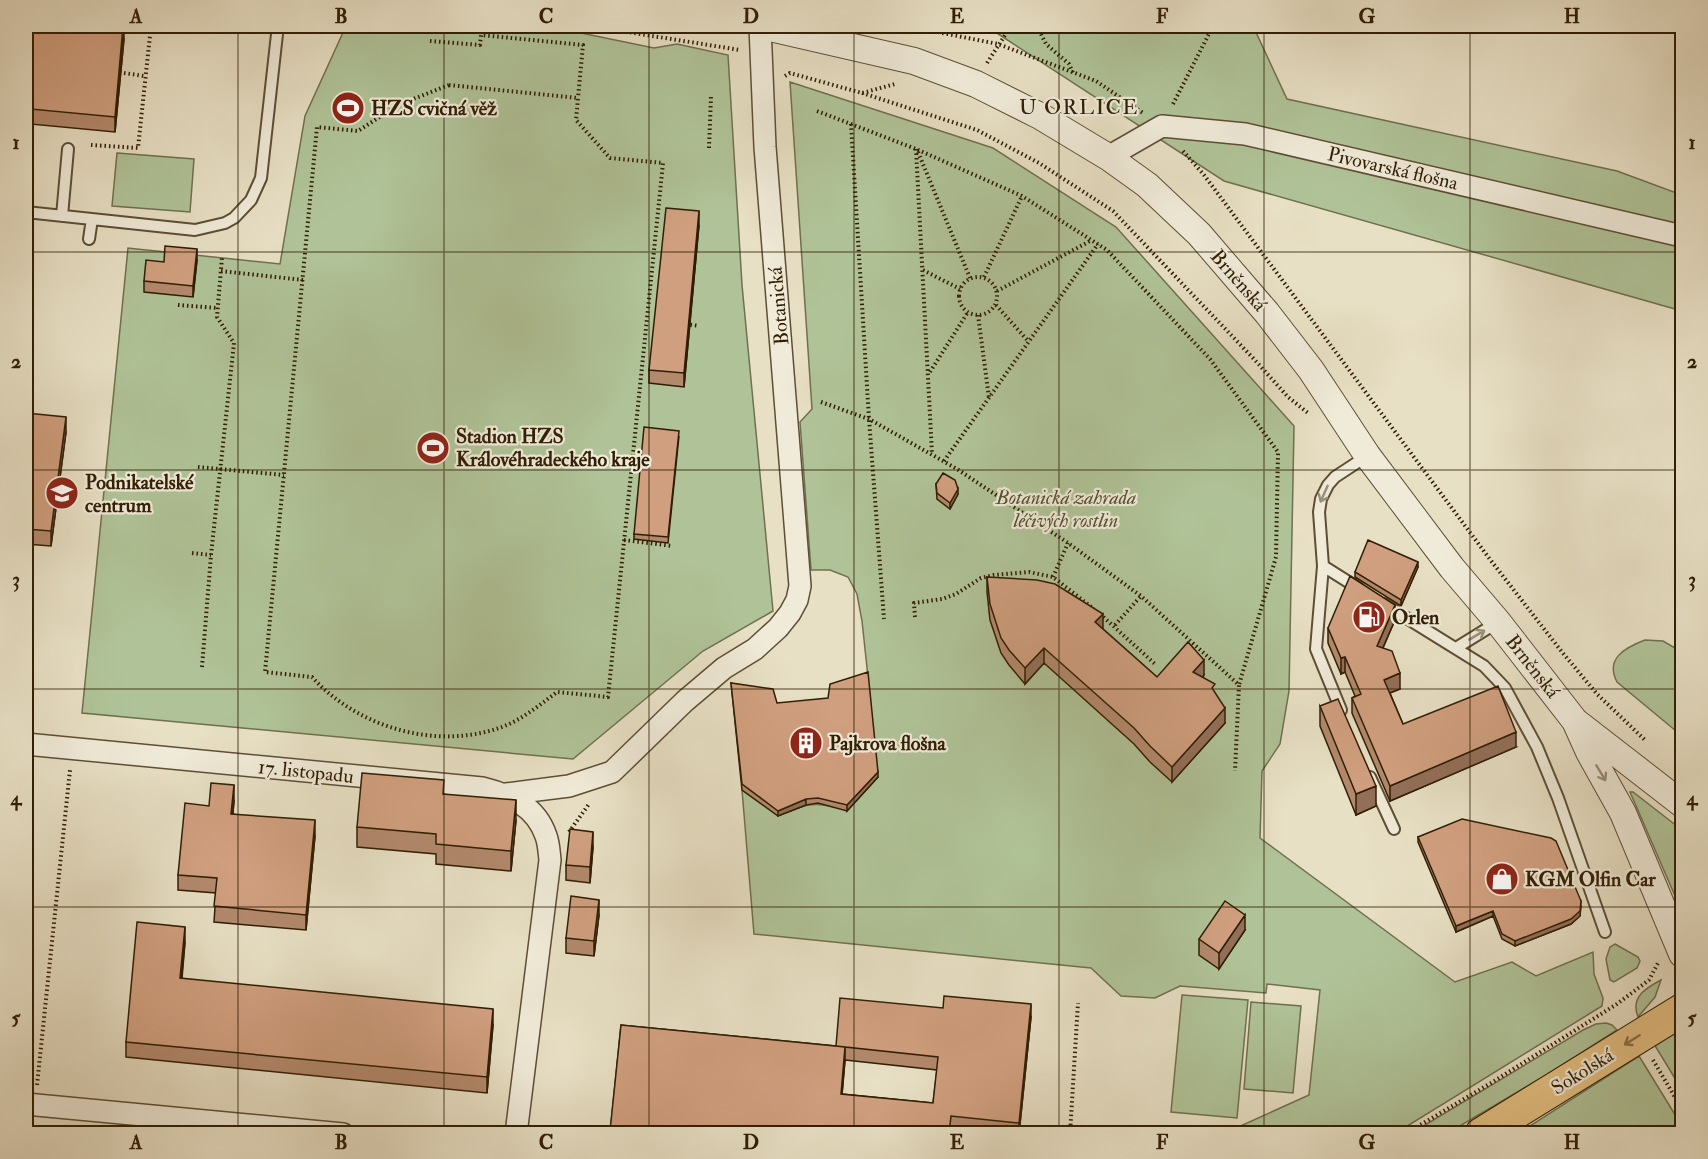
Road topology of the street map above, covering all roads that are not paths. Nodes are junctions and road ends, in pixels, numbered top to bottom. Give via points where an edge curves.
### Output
1 (275, 26) edge
2 (760, 26) edge
3 (68, 148) dead end
4 (1108, 157) junction
5 (26, 212) edge
6 (62, 216) junction
7 (92, 219) junction
8 (1683, 236) edge
9 (89, 239) dead end
10 (1367, 455) junction
11 (1323, 566) junction
12 (1498, 622) junction
13 (1456, 648) junction
14 (1344, 716) edge
15 (1575, 720) junction
16 (26, 744) edge
17 (1365, 765) edge
18 (506, 794) junction
19 (1683, 804) edge
20 (1394, 829) dead end
21 (1605, 932) dead end
22 (1681, 951) edge
23 (1683, 1010) edge
24 (30, 1104) edge
25 (343, 1134) edge
26 (516, 1134) edge
27 (1481, 1134) edge

1 - 7 lane via 261,178 251,200 234,218 195,230
2 - 4 street, Brněnská via 914,61 976,84
2 - 18 street, Botanická via 765,147 800,586 797,600 778,628 685,701 612,771 569,786
3 - 6 lane
4 - 8 street, Pivovarská flošna via 1162,126 1245,134
4 - 10 street, Brněnská via 1147,185 1207,243 1311,370
5 - 6 lane
6 - 7 lane
7 - 9 lane
10 -> 11 lane via 1335,477 1324,492 1319,512
10 - 12 street, Brněnská
11 - 13 lane
11 - 14 lane via 1316,649
13 -> 12 lane
12 - 15 street, Brněnská
13 - 21 lane via 1494,675 1527,728 1558,798
15 - 19 street, Brněnská
15 -> 22 street, Brněnská via 1623,813
16 - 18 street, 17. listopadu via 482,788
17 - 20 lane
18 - 26 street, 17. listopadu via 535,817 546,836 550,860
23 -> 27 main road, Sokolská
24 - 25 street

